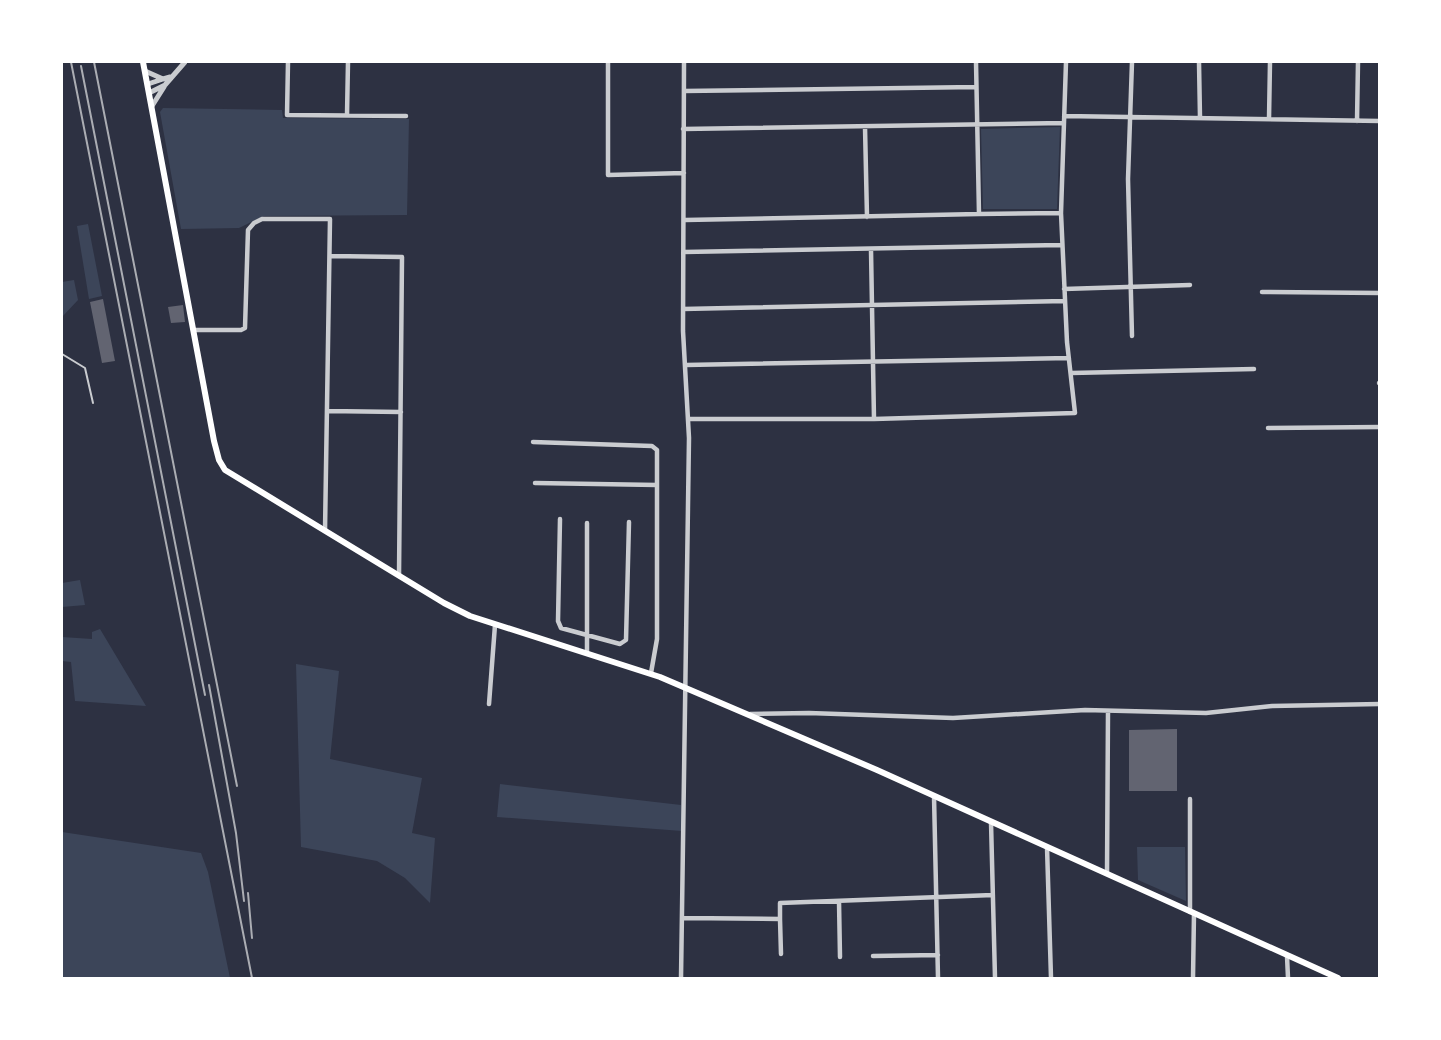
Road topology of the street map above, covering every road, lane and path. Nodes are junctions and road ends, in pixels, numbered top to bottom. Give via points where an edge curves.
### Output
1 (143, 62) edge
2 (185, 62) edge
3 (288, 62) edge
4 (348, 62) edge
5 (608, 62) edge
6 (684, 62) edge
7 (976, 62) edge
8 (1066, 62) edge
9 (1132, 62) edge
10 (1199, 62) edge
11 (1270, 62) edge
12 (1358, 62) edge
13 (145, 71) junction
14 (166, 80) junction
15 (147, 84) junction
16 (976, 87) junction
17 (684, 91) junction
18 (149, 93) junction
19 (152, 106) junction
20 (347, 115) junction
21 (406, 116) dead end
22 (1064, 116) junction
23 (1129, 117) junction
24 (1200, 118) junction
25 (1269, 119) junction
26 (1357, 121) junction
27 (1380, 121) edge
28 (1064, 123) junction
29 (977, 125) junction
30 (865, 127) junction
31 (683, 129) junction
32 (684, 173) junction
33 (1061, 213) junction
34 (979, 214) junction
35 (867, 217) junction
36 (685, 220) junction
37 (1062, 245) junction
38 (871, 250) junction
39 (684, 252) junction
40 (330, 256) junction
41 (1190, 285) dead end
42 (1131, 287) junction
43 (1064, 289) junction
44 (1262, 292) dead end
45 (1380, 293) edge
46 (1065, 302) junction
47 (871, 306) junction
48 (683, 309) junction
49 (193, 330) junction
50 (1132, 336) dead end
51 (62, 354) edge
52 (1069, 358) junction
53 (872, 362) junction
54 (686, 365) junction
55 (1254, 369) dead end
56 (1071, 373) junction
57 (93, 403) dead end
58 (327, 411) junction
59 (400, 412) junction
60 (688, 419) junction
61 (874, 419) junction
62 (1380, 427) edge
63 (1268, 428) dead end
64 (534, 442) dead end
65 (535, 483) dead end
66 (657, 485) junction
67 (560, 519) dead end
68 (587, 522) dead end
69 (628, 522) dead end
70 (325, 532) junction
71 (399, 576) junction
72 (495, 625) junction
73 (587, 636) junction
74 (587, 652) junction
75 (651, 673) junction
76 (684, 687) junction
77 (489, 704) dead end
78 (1380, 704) edge
79 (1108, 711) junction
80 (750, 714) junction
81 (934, 796) junction
82 (1190, 799) dead end
83 (991, 822) junction
84 (1047, 847) junction
85 (1107, 874) junction
86 (993, 895) junction
87 (937, 897) junction
88 (839, 901) junction
89 (1192, 913) junction
90 (683, 918) junction
91 (780, 919) junction
92 (781, 954) dead end
93 (938, 955) junction
94 (873, 956) dead end
95 (1287, 956) junction
96 (840, 957) dead end
97 (681, 978) edge
98 (938, 978) edge
99 (995, 978) edge
100 (1051, 978) edge
101 (1193, 978) edge
102 (1288, 978) edge
103 (1338, 978) edge

1 - 13 main road
2 - 14 street
3 - 20 street via 287,115
4 - 20 street
5 - 32 street via 608,175
6 - 17 street
7 - 16 street
8 - 22 street
9 - 23 street
10 - 24 street
11 - 25 street
12 - 26 street
13 - 14 street
13 - 15 main road
14 - 15 street
14 - 18 street
14 - 19 street
15 - 18 main road
16 - 17 street
16 - 29 street
17 - 31 street
18 - 19 main road
19 - 49 main road
20 - 21 street
22 - 23 street
22 - 28 street
23 - 24 street
23 - 42 street
24 - 25 street
25 - 26 street
26 - 27 street
28 - 29 street
28 - 33 street
29 - 30 street
29 - 34 street
30 - 31 street
30 - 35 street
31 - 32 street
32 - 36 street
33 - 34 street
33 - 37 street
34 - 35 street
35 - 36 street
36 - 39 street
37 - 38 street
37 - 43 street
38 - 39 street
38 - 47 street
39 - 48 street
40 - 49 street via 330,219 262,219 254,223 248,230 245,328
40 - 58 street
40 - 59 street via 402,257
41 - 42 street
42 - 43 street
42 - 50 street
43 - 46 street
44 - 45 street
46 - 47 street
46 - 52 street
47 - 48 street
47 - 53 street
48 - 54 street
49 - 70 main road via 214,441 225,470
51 - 57 lane via 86,368
52 - 53 street
52 - 56 street
53 - 54 street
53 - 61 street
54 - 60 street
55 - 56 street
56 - 61 street via 1075,413
58 - 59 street
58 - 70 street
59 - 71 street
60 - 61 street
60 - 76 street
62 - 63 street
64 - 66 street via 652,446 657,450
65 - 66 street
66 - 75 street via 657,639
67 - 73 street via 558,621 561,628
68 - 73 street
69 - 73 street via 626,640 620,644
70 - 71 main road
71 - 72 main road via 444,603
72 - 74 main road
72 - 77 street
73 - 74 street
74 - 75 main road
75 - 76 main road
76 - 80 main road
76 - 90 street
78 - 79 street via 1290,705 1206,713
79 - 80 street via 953,718
79 - 85 street
80 - 81 main road
81 - 83 main road
81 - 87 street
82 - 89 street
83 - 84 main road
83 - 86 street
84 - 85 main road
84 - 100 street
85 - 89 main road
86 - 87 street
86 - 99 street
87 - 88 street
87 - 93 street
88 - 91 street via 780,903
88 - 96 street
89 - 95 main road
89 - 101 street
90 - 91 street
90 - 97 street
91 - 92 street
93 - 94 street
93 - 98 street
95 - 102 street
95 - 103 main road

